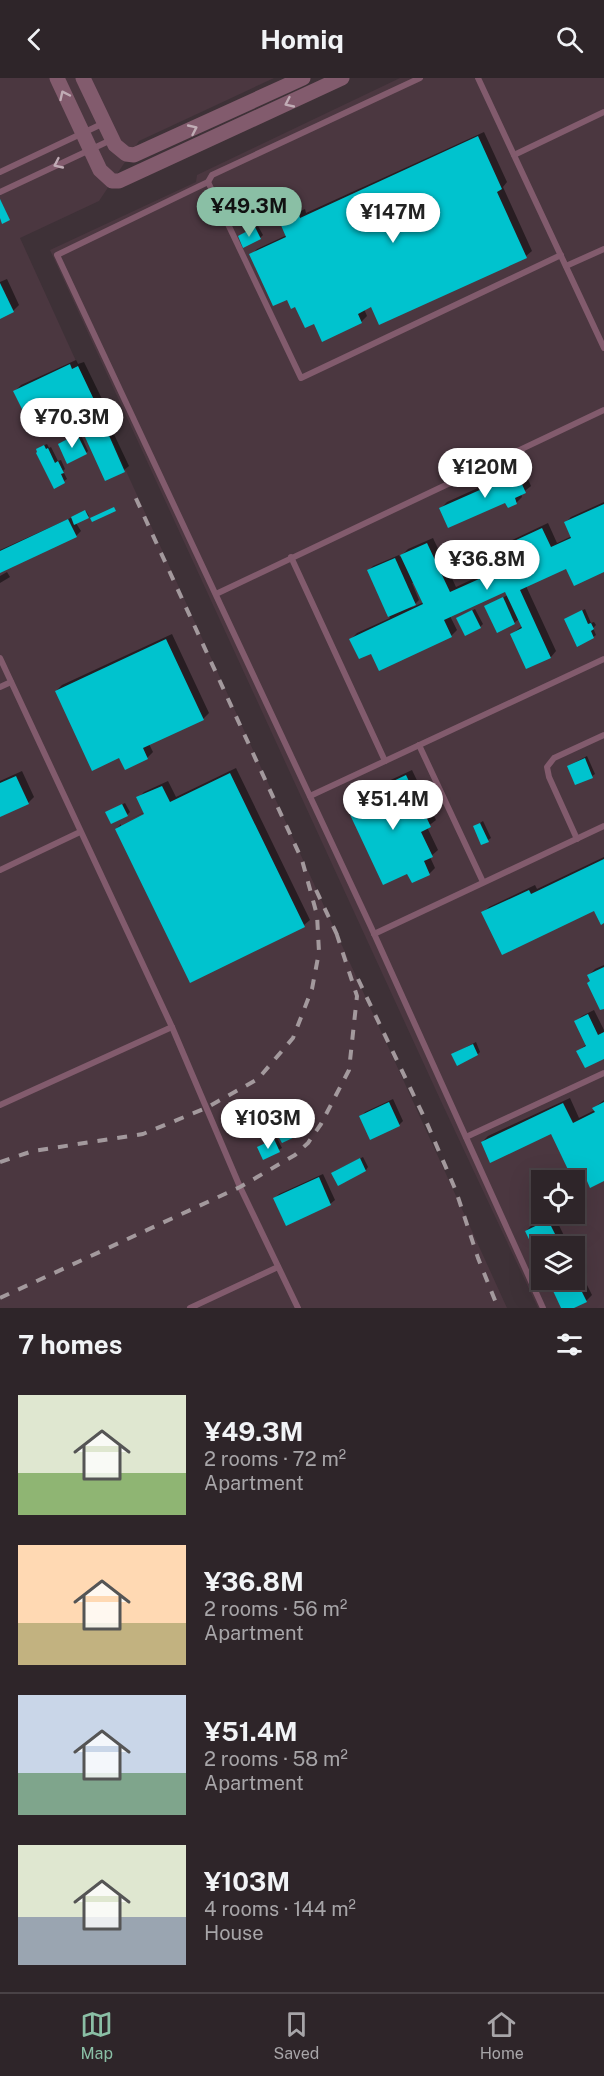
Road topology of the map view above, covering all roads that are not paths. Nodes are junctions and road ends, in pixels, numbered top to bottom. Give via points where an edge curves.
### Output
1 (57, 78) edge
2 (83, 78) edge
3 (303, 78) edge
4 (342, 78) edge
5 (420, 78) edge
6 (478, 78) edge
7 (604, 112) edge
8 (104, 123) junction
9 (82, 133) junction
10 (111, 139) junction
11 (90, 149) junction
12 (514, 155) junction
13 (0, 172) edge
14 (208, 182) junction
15 (0, 192) edge
16 (604, 249) edge
17 (561, 255) junction
18 (566, 266) junction
19 (604, 348) edge
20 (604, 410) edge
21 (291, 558) junction
22 (216, 594) junction
23 (0, 658) edge
24 (604, 659) edge
25 (11, 682) junction
26 (0, 687) edge
27 (604, 735) edge
28 (419, 745) junction
29 (385, 761) junction
30 (310, 796) junction
31 (604, 826) edge
32 (80, 832) junction
33 (577, 839) junction
34 (0, 870) edge
35 (483, 882) junction
36 (374, 934) junction
37 (172, 1027) junction
38 (604, 1073) edge
39 (0, 1105) edge
40 (466, 1137) junction
41 (278, 1267) junction
42 (190, 1308) edge
43 (298, 1308) edge
44 (543, 1308) edge

9 -> 1 street
2 - 8 street
10 -> 3 street via 126,154 140,154
4 -> 11 street via 118,181 106,177
5 - 14 lane via 212,175
6 - 12 lane
7 - 12 lane
8 - 9 lane
8 - 10 street
9 - 11 street
9 - 13 lane
10 - 11 lane
11 -> 15 lane
12 - 17 lane
14 - 17 lane via 301,378
14 - 22 lane via 57,255
16 - 18 lane
17 - 18 lane
18 - 19 lane
20 - 21 lane
21 - 22 lane
21 - 29 lane
22 - 30 lane
23 - 25 lane
24 - 28 lane
25 - 26 lane
25 - 32 lane
27 - 33 lane via 554,758 547,767
28 - 29 lane
28 - 35 lane
29 - 30 lane
30 - 36 lane
31 - 33 lane
32 - 34 lane
32 - 37 lane
33 - 35 lane
35 - 36 lane
36 - 40 lane
37 - 39 lane
37 - 41 lane
38 - 40 lane
40 - 44 lane
41 - 42 lane
41 - 43 lane

